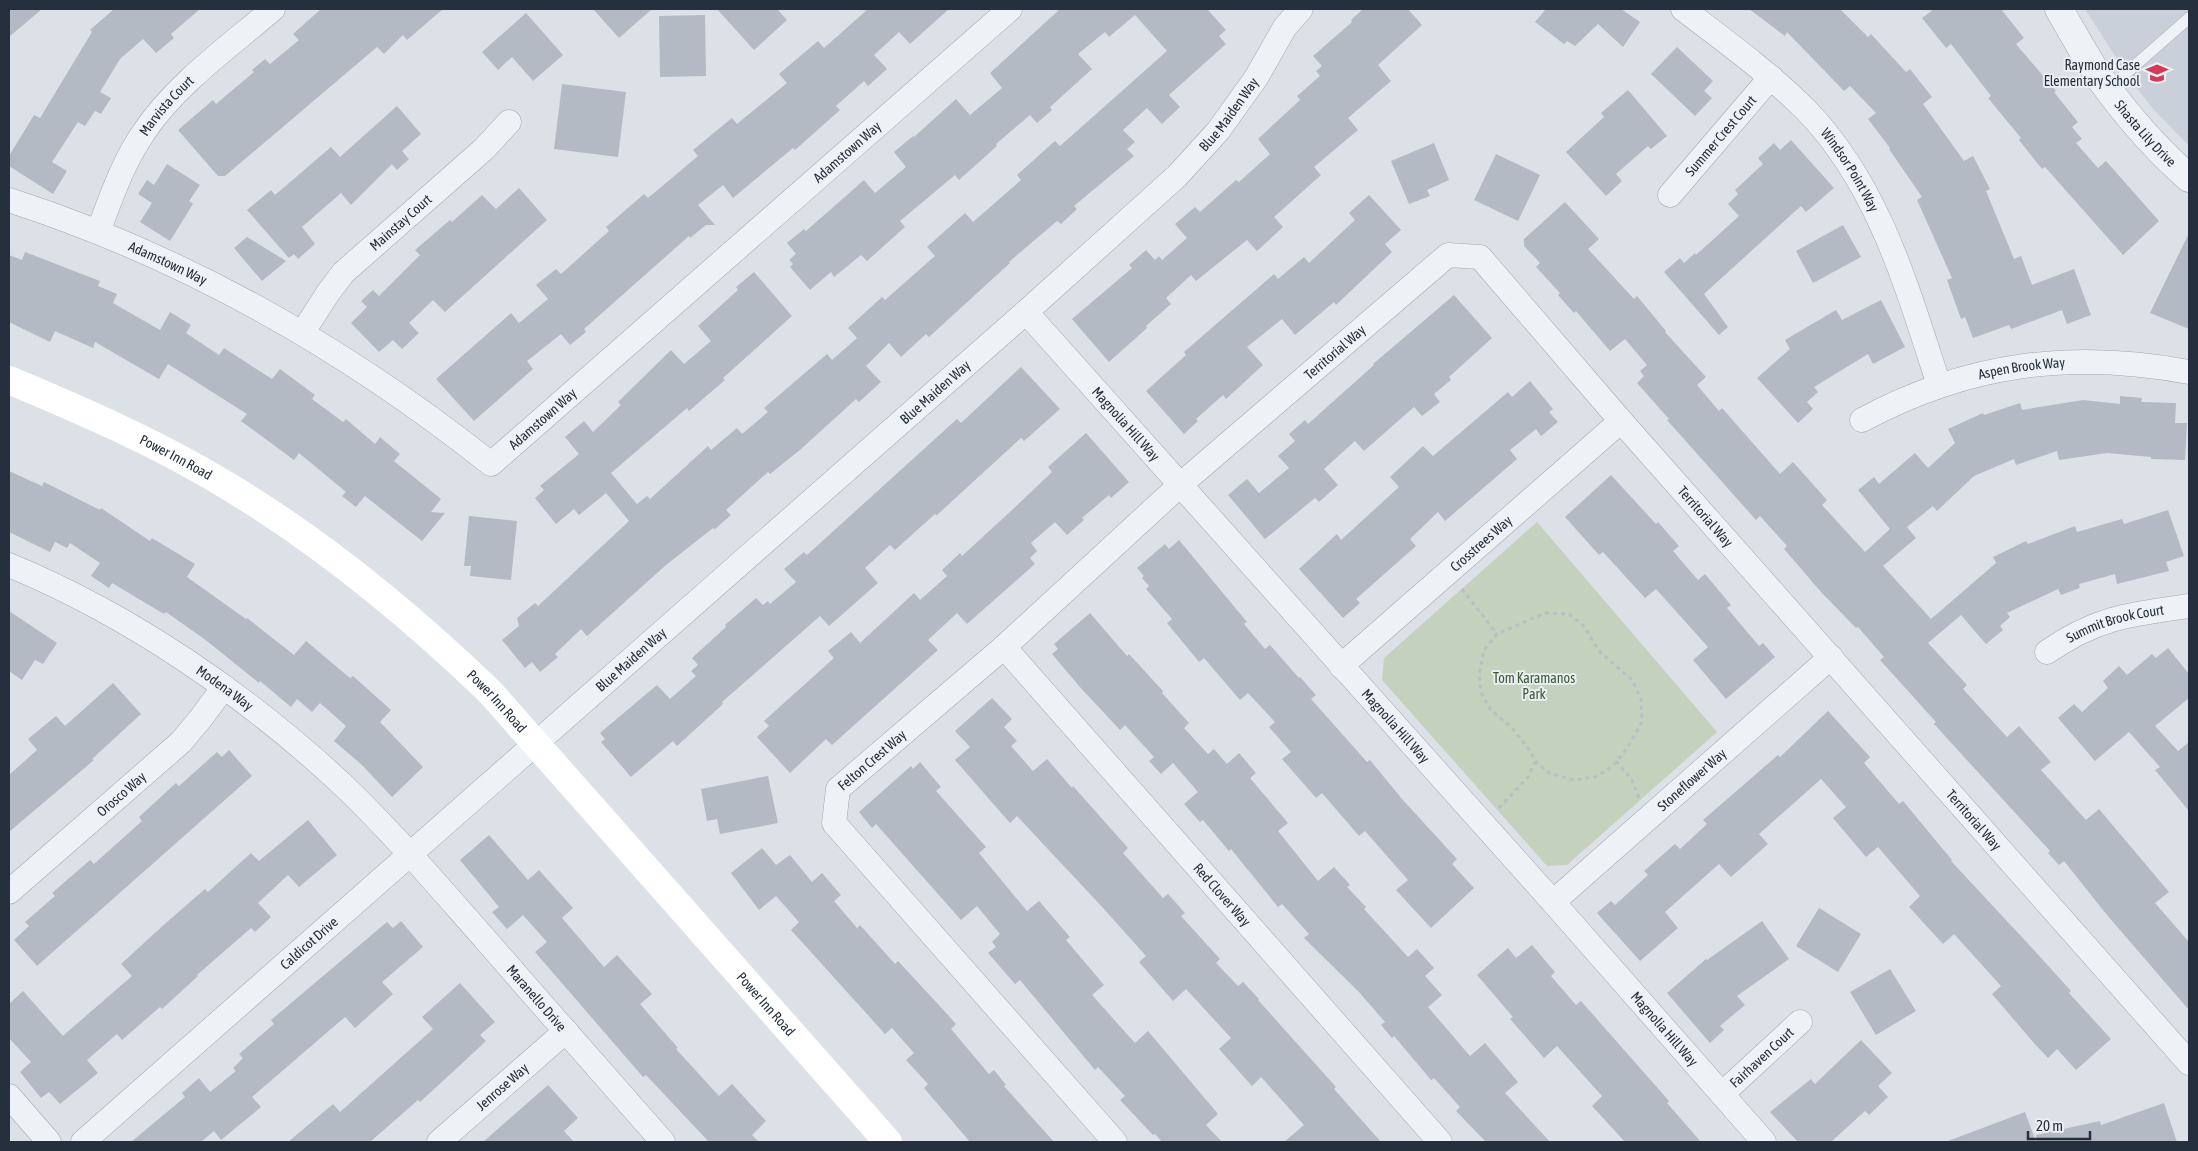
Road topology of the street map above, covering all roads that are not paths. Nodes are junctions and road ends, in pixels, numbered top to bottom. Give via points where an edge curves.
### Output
1 (273, 9) edge
2 (1010, 9) edge
3 (1301, 9) edge
4 (1683, 9) edge
5 (2059, 9) edge
6 (1280, 18) edge
7 (2189, 18) edge
8 (1772, 78) junction
9 (2108, 89) junction
10 (509, 122) dead end
11 (2183, 169) edge
12 (1670, 195) dead end
13 (9, 200) edge
14 (98, 232) junction
15 (1026, 312) junction
16 (303, 332) junction
17 (2189, 372) edge
18 (9, 380) edge
19 (1939, 385) junction
20 (1862, 420) dead end
21 (1621, 421) junction
22 (1180, 485) junction
23 (9, 565) edge
24 (2189, 606) edge
25 (1004, 647) junction
26 (2047, 652) dead end
27 (1831, 657) junction
28 (1341, 666) junction
29 (224, 687) junction
30 (535, 743) junction
31 (410, 854) junction
32 (9, 892) edge
33 (1553, 902) junction
34 (1800, 1022) dead end
35 (566, 1031) junction
36 (2189, 1062) edge
37 (1722, 1094) junction
38 (9, 1096) edge
39 (49, 1142) edge
40 (83, 1142) edge
41 (439, 1142) edge
42 (663, 1142) edge
43 (888, 1142) edge
44 (1116, 1142) edge
45 (1440, 1142) edge
46 (1764, 1142) edge

1 - 14 street, Marvista Court via 173,96 144,132 125,165
2 - 16 street, Adamstown Way via 491,464 386,385
3 - 6 street, Blue Maiden Way
4 - 8 street, Windsor Point Way
5 - 9 street, Shasta Lily Drive
6 - 15 street, Blue Maiden Way via 1256,78 1218,131 1183,170
7 - 9 lane
8 - 12 street, Summer Crest Court
8 - 19 street, Windsor Point Way via 1807,112 1836,147 1872,204 1899,266
9 - 11 street, Shasta Lily Drive via 2133,121
10 - 16 street, Mainstay Court via 484,149 343,274
13 - 14 street, Adamstown Way
14 - 16 street, Adamstown Way via 187,271
15 - 22 street, Magnolia Hill Way
15 - 30 street, Blue Maiden Way
17 - 19 street, Aspen Brook Way via 2152,365 2079,361 1984,372
18 - 30 main road, Power Inn Road via 89,413 173,454 306,536 427,631 490,692
19 - 20 street, Aspen Brook Way
21 - 22 street, Territorial Way via 1480,257 1448,255
21 - 27 street, Territorial Way
21 - 28 street, Crosstrees Way
22 - 25 street, Felton Crest Way
22 - 28 street, Magnolia Hill Way
23 - 29 street, Modena Way via 123,622
24 - 26 street, Summit Brook Court via 2108,620 2086,628
25 - 44 street, Felton Crest Way via 838,789 834,823
25 - 45 street, Red Clover Way
27 - 33 street, Stoneflower Way
27 - 36 street, Territorial Way
28 - 33 street, Magnolia Hill Way
29 - 31 street, Modena Way via 335,778
29 - 32 street, Orosco Way via 181,742
30 - 31 street, Caldicot Drive
30 - 43 main road, Power Inn Road
31 - 35 street, Maranello Drive
31 - 40 street, Caldicot Drive
33 - 37 street, Magnolia Hill Way
34 - 37 street, Fairhaven Court
35 - 41 street, Jenrose Way
35 - 42 street, Maranello Drive
37 - 46 street, Magnolia Hill Way
38 - 39 street

